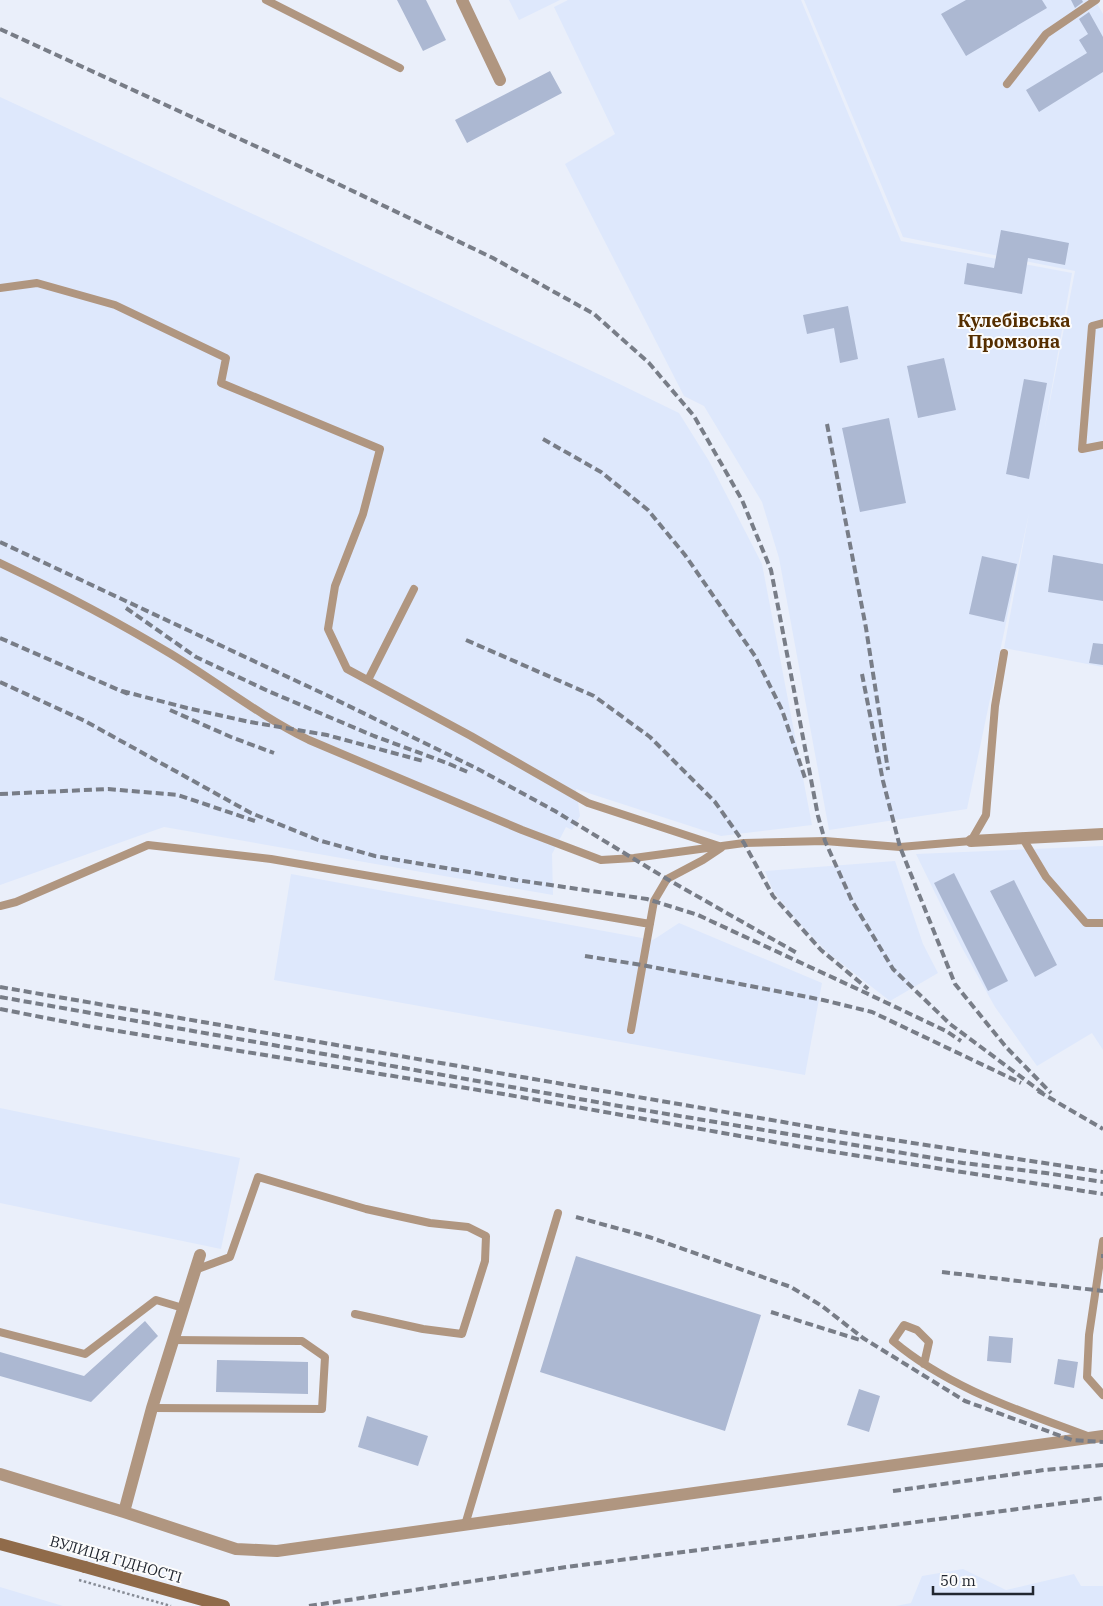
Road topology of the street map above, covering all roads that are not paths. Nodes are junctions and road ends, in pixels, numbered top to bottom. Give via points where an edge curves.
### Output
1 (266, 0) edge
2 (462, 0) edge
3 (1096, 0) edge
4 (400, 68) dead end
5 (500, 80) dead end
6 (1007, 84) dead end
7 (0, 288) edge
8 (1103, 317) edge
9 (1103, 323) edge
10 (1092, 326) junction
11 (1103, 445) edge
12 (0, 563) edge
13 (414, 590) dead end
14 (1004, 653) dead end
15 (368, 680) junction
16 (1103, 834) edge
17 (1022, 838) junction
18 (971, 841) junction
19 (723, 847) junction
20 (0, 906) edge
21 (1103, 923) edge
22 (650, 924) junction
23 (631, 1030) dead end
24 (558, 1213) dead end
25 (1103, 1241) edge
26 (200, 1255) dead end
27 (195, 1270) junction
28 (183, 1308) junction
29 (355, 1314) dead end
30 (0, 1332) edge
31 (173, 1340) junction
32 (924, 1364) junction
33 (1103, 1395) edge
34 (152, 1408) junction
35 (1097, 1437) edge
36 (0, 1474) edge
37 (124, 1512) junction
38 (464, 1524) junction
39 (0, 1544) edge
40 (224, 1606) edge

1 - 4 lane
2 - 5 street
3 - 6 lane via 1046,34
7 - 15 lane via 37,283 115,305 226,358 221,383 380,449 363,514 335,586 328,629 347,669
8 - 10 lane
9 - 10 lane
10 - 11 lane via 1082,449
12 - 19 lane via 74,598 171,654 283,727 522,830 602,860
13 - 15 lane
14 - 18 lane via 995,706 986,816
15 - 19 lane via 588,803
16 - 17 street
17 - 18 street
17 - 21 lane via 1046,877 1086,923
18 - 19 lane via 900,847 825,840 744,843
19 - 22 lane via 667,879 654,901
20 - 22 lane via 148,845 271,859
22 - 23 lane
24 - 38 lane
25 - 33 lane via 1089,1335 1087,1378
26 - 27 street
27 - 28 street
27 - 29 lane via 230,1257 258,1176 366,1209 430,1223 468,1227 486,1236 485,1261 462,1334
28 - 30 lane via 156,1300 85,1354
28 - 31 street
31 - 34 street
31 - 34 lane via 302,1341 326,1357 322,1409
32 - 32 lane via 894,1341 904,1324 917,1330 928,1342
32 - 35 lane via 1000,1404
34 - 37 street
35 - 38 street
36 - 37 street
37 - 38 street via 236,1549 277,1551
39 - 40 main road, ВУЛИЦЯ ГІДНОСТІ, bridge

